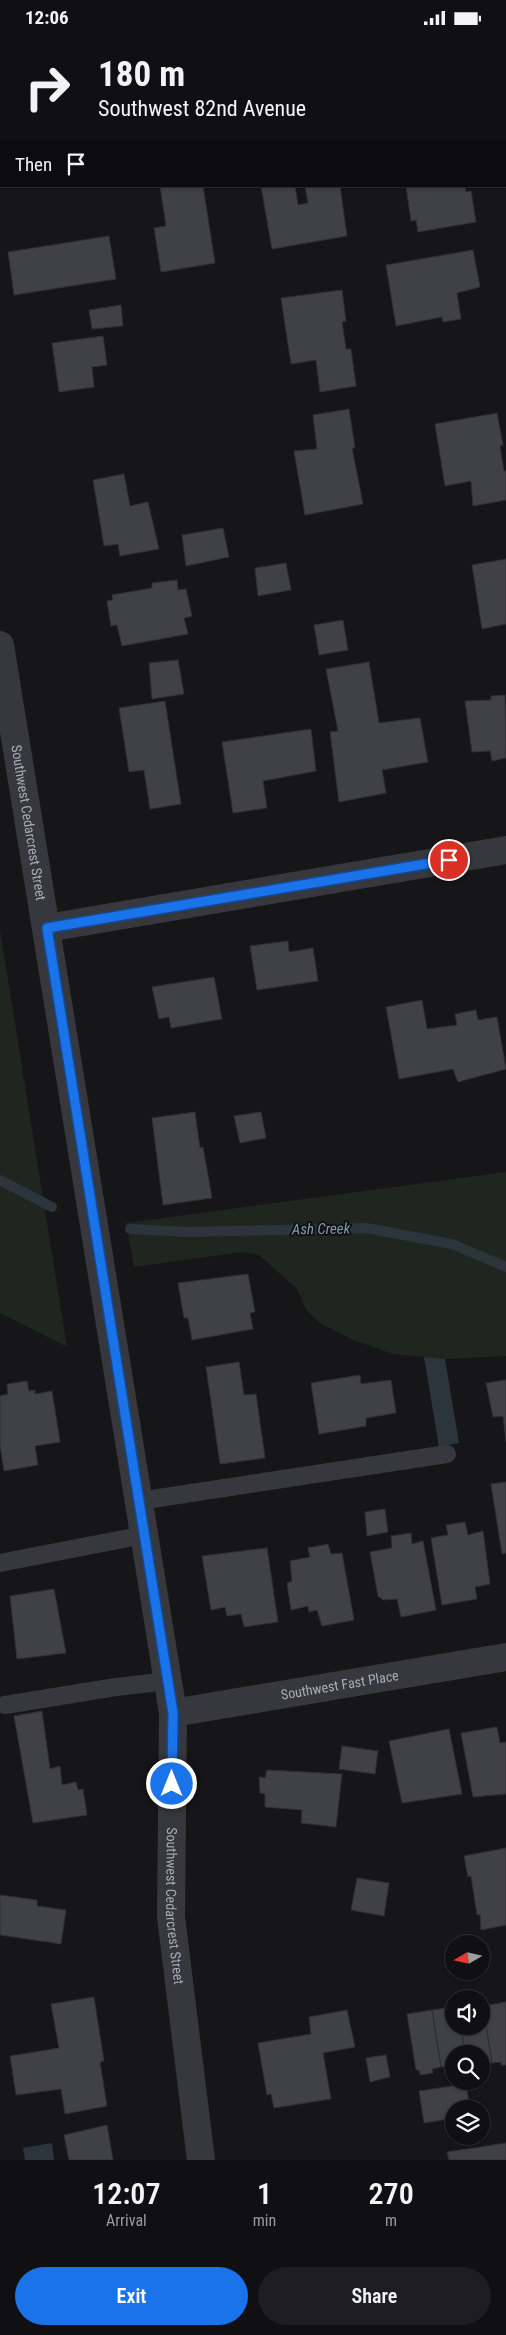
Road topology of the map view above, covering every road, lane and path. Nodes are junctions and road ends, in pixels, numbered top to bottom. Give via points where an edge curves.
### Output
1 (0, 645) edge
2 (506, 850) edge
3 (47, 928) junction
4 (448, 1454) dead end
5 (139, 1501) junction
6 (144, 1535) junction
7 (0, 1563) edge
8 (506, 1657) edge
9 (168, 1681) junction
10 (5, 1705) dead end
11 (173, 1713) junction
12 (201, 2160) edge

1 - 3 street, Southwest Cedarcrest Street
2 - 3 street
3 - 5 street, Southwest Cedarcrest Street
4 - 5 lane
5 - 6 street, Southwest Cedarcrest Street
6 - 7 lane
6 - 9 street, Southwest Cedarcrest Street
8 - 11 street, Southwest Fast Place
9 - 10 lane
9 - 11 street, Southwest Cedarcrest Street
11 - 12 street, Southwest Cedarcrest Street via 171,1917

